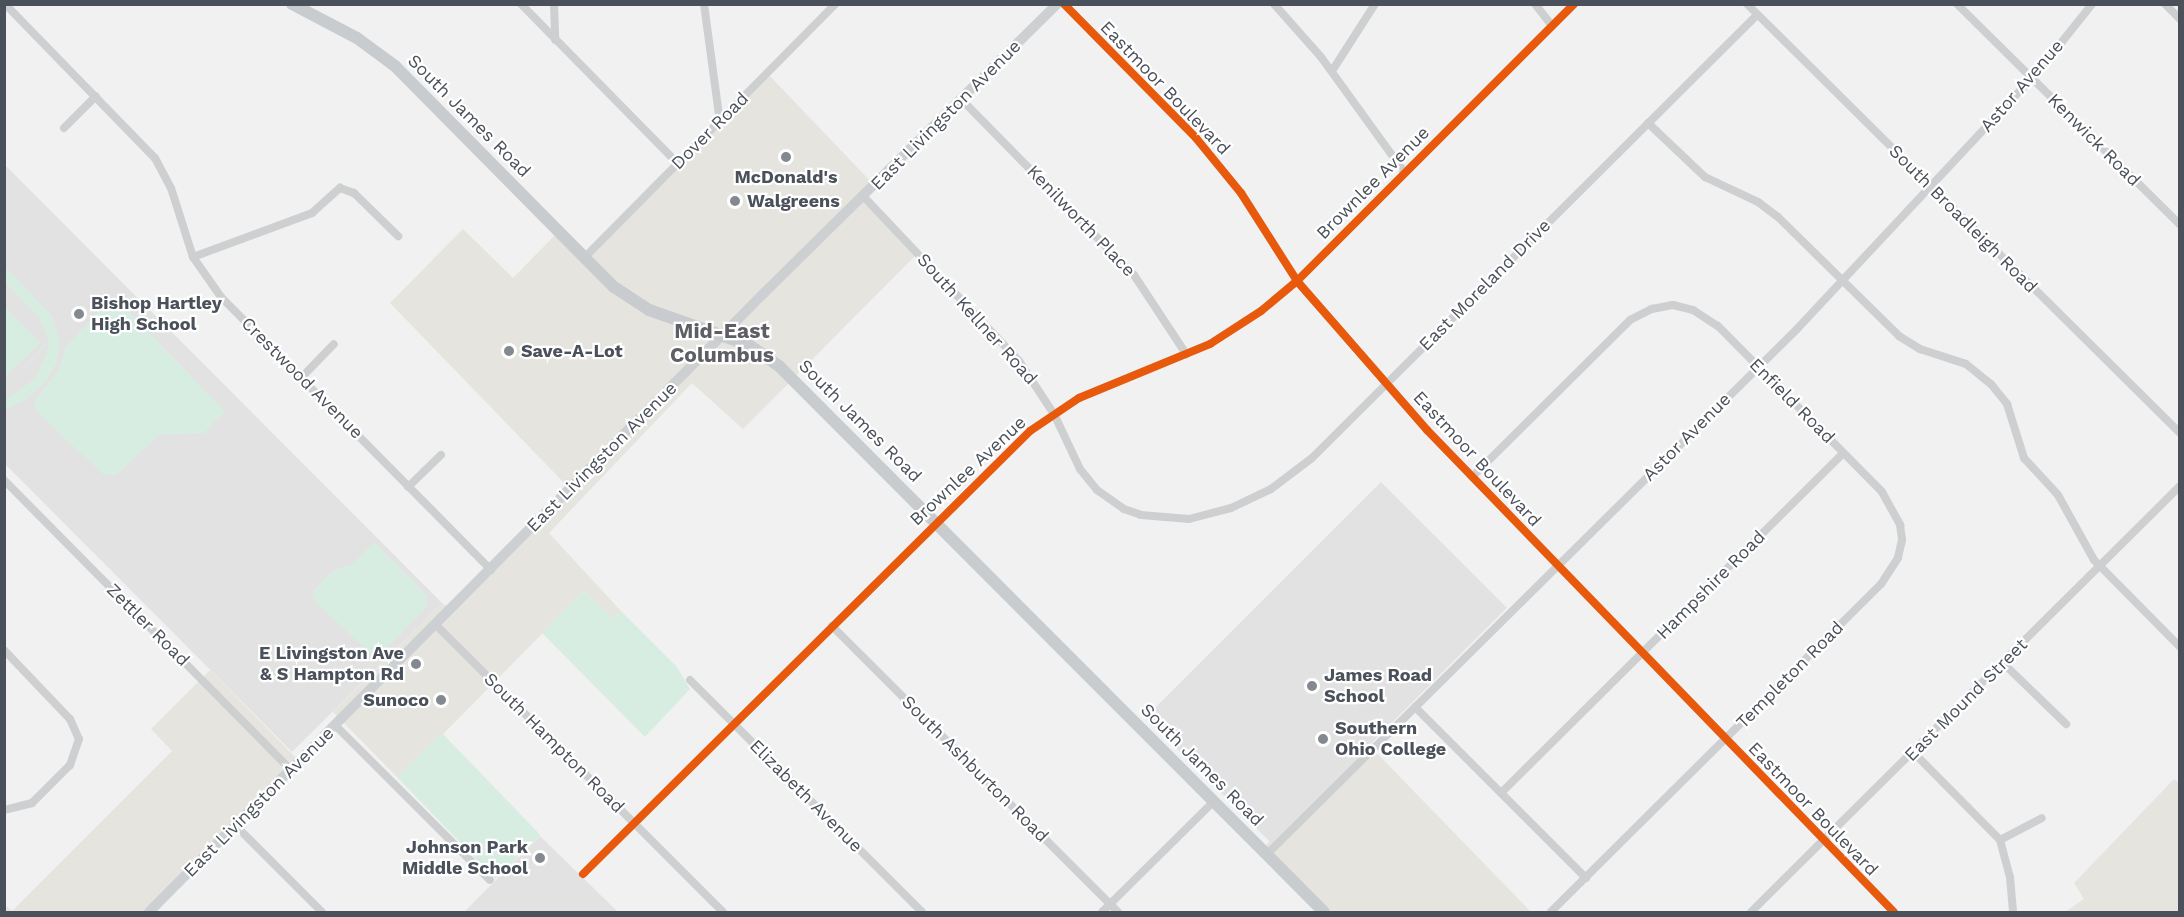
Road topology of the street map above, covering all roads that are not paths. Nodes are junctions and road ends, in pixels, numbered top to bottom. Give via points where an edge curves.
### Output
1 (5, 4) edge
2 (292, 4) edge
3 (521, 4) edge
4 (554, 4) edge
5 (704, 4) edge
6 (835, 4) edge
7 (1057, 4) edge
8 (1064, 4) edge
9 (1274, 4) edge
10 (1375, 4) edge
11 (1535, 4) edge
12 (1574, 4) edge
13 (1747, 4) edge
14 (1957, 4) edge
15 (2092, 4) edge
16 (2165, 4) edge
17 (1757, 15) junction
18 (2180, 19) edge
19 (1552, 26) junction
20 (555, 40) junction
21 (1332, 71) junction
22 (2032, 78) junction
23 (96, 96) junction
24 (961, 99) junction
25 (720, 122) junction
26 (1648, 123) junction
27 (64, 128) dead end
28 (678, 164) junction
29 (1405, 173) junction
30 (1930, 187) junction
31 (864, 197) junction
32 (2180, 225) edge
33 (398, 236) dead end
34 (193, 257) junction
35 (584, 258) junction
36 (1843, 280) junction
37 (1297, 281) junction
38 (721, 337) junction
39 (334, 344) dead end
40 (1186, 354) junction
41 (1758, 367) junction
42 (301, 378) junction
43 (1387, 384) junction
44 (1054, 414) junction
45 (2180, 433) edge
46 (1843, 453) junction
47 (441, 455) dead end
48 (1472, 477) junction
49 (4, 480) edge
50 (2180, 486) edge
51 (408, 487) junction
52 (1189, 519) joint
53 (934, 522) junction
54 (1900, 525) joint
55 (1557, 566) junction
56 (2101, 567) junction
57 (491, 570) junction
58 (436, 625) junction
59 (832, 626) junction
60 (2180, 647) edge
61 (4, 650) edge
62 (1641, 653) junction
63 (2003, 663) junction
64 (690, 680) dead end
65 (1416, 707) junction
66 (733, 724) junction
67 (2066, 724) dead end
68 (335, 725) junction
69 (1725, 740) junction
70 (1913, 752) junction
71 (291, 770) junction
72 (1501, 793) junction
73 (1213, 802) junction
74 (4, 810) edge
75 (2042, 818) dead end
76 (634, 824) junction
77 (236, 825) junction
78 (2000, 840) junction
79 (1823, 841) junction
80 (1266, 855) junction
81 (583, 874) dead end
82 (1586, 878) junction
83 (490, 880) dead end
84 (1110, 905) junction
85 (149, 912) edge
86 (322, 912) edge
87 (723, 912) edge
88 (922, 912) edge
89 (1102, 912) edge
90 (1118, 912) edge
91 (1324, 912) edge
92 (1551, 912) edge
93 (1751, 912) edge
94 (1894, 912) edge
95 (2013, 912) edge

1 - 23 street, Crestwood Avenue
2 - 35 main road, South James Road via 357,38 395,66
3 - 20 street
4 - 20 street
5 - 25 street
6 - 25 street, Dover Road
7 - 24 main road, East Livingston Avenue
8 - 37 street, Eastmoor Boulevard via 1196,138 1241,193
9 - 21 street
10 - 21 street
11 - 19 street
12 - 19 street, Brownlee Avenue
13 - 17 street, South Broadleigh Road
14 - 22 street, Kenwick Road
15 - 22 street, Astor Avenue
16 - 18 street
17 - 26 street, East Moreland Drive
17 - 30 street, South Broadleigh Road
19 - 29 street, Brownlee Avenue
20 - 28 street
21 - 29 street
22 - 30 street, Astor Avenue
22 - 32 street, Kenwick Road
23 - 27 street
23 - 34 street, Crestwood Avenue via 143,143 165,172
24 - 31 main road, East Livingston Avenue
24 - 40 street, Kenilworth Place via 1126,266 1165,317
25 - 28 street, Dover Road
26 - 36 street via 1714,184 1766,207
26 - 43 street, East Moreland Drive
28 - 35 street, Dover Road
29 - 37 street, Brownlee Avenue
30 - 36 street, Astor Avenue
30 - 45 street, South Broadleigh Road
31 - 38 main road, East Livingston Avenue
31 - 44 street, South Kellner Road via 1019,361
33 - 34 street via 354,193 340,188 312,213
34 - 42 street, Crestwood Avenue via 221,297
35 - 38 main road, South James Road via 614,287 649,310
36 - 41 street, Astor Avenue
36 - 56 street via 1904,340 1920,350 1966,364 2000,394 2012,417 2024,458 2058,495 2082,542
37 - 40 street, Brownlee Avenue via 1243,323
37 - 43 street, Eastmoor Boulevard
38 - 53 main road, South James Road via 748,345 779,366
38 - 57 main road, East Livingston Avenue
39 - 42 street
40 - 44 street, Brownlee Avenue via 1110,382
41 - 46 street, Enfield Road
41 - 48 street, Enfield Road via 1705,315 1684,307 1663,306 1640,313 1621,327
41 - 55 street, Astor Avenue
42 - 51 street, Crestwood Avenue
43 - 48 street, Eastmoor Boulevard
43 - 52 street, East Moreland Drive via 1290,477 1231,508
44 - 52 street, South Kellner Road via 1080,469 1103,496 1141,515
44 - 53 street, Brownlee Avenue via 1030,430
46 - 54 street, Enfield Road via 1882,492
46 - 62 street, Hampshire Road
47 - 51 street
48 - 55 street, Eastmoor Boulevard
49 - 71 street, Zettler Road
50 - 56 street, East Mound Street
51 - 57 street, Crestwood Avenue
53 - 59 street, Brownlee Avenue
53 - 73 main road, South James Road
54 - 69 street, Templeton Road via 1899,558 1881,584
55 - 62 street, Eastmoor Boulevard
55 - 65 street, Astor Avenue
56 - 60 street
56 - 63 street, East Mound Street
57 - 58 main road, East Livingston Avenue
58 - 68 main road, East Livingston Avenue
58 - 76 street, South Hampton Road
59 - 66 street, Brownlee Avenue
59 - 84 street, South Ashburton Road
61 - 74 street via 76,728 79,739 73,760 52,783 23,808
62 - 69 street, Eastmoor Boulevard
62 - 72 street, Hampshire Road
63 - 67 street
63 - 70 street, East Mound Street
64 - 66 street, Elizabeth Avenue
65 - 72 street
65 - 80 street, Astor Avenue
66 - 76 street, Brownlee Avenue
66 - 88 street, Elizabeth Avenue
68 - 71 main road, East Livingston Avenue
68 - 83 street
69 - 79 street, Eastmoor Boulevard
69 - 82 street, Templeton Road
70 - 78 street
70 - 79 street, East Mound Street
71 - 77 main road, East Livingston Avenue
72 - 82 street
73 - 80 main road, South James Road
73 - 84 street
75 - 78 street
76 - 81 street, Brownlee Avenue
76 - 87 street, South Hampton Road
77 - 85 main road, East Livingston Avenue
77 - 86 street
78 - 95 street via 2010,877
79 - 93 street, East Mound Street
79 - 94 street, Eastmoor Boulevard
80 - 91 main road, South James Road
82 - 92 street, Templeton Road
84 - 89 street
84 - 90 street, South Ashburton Road

